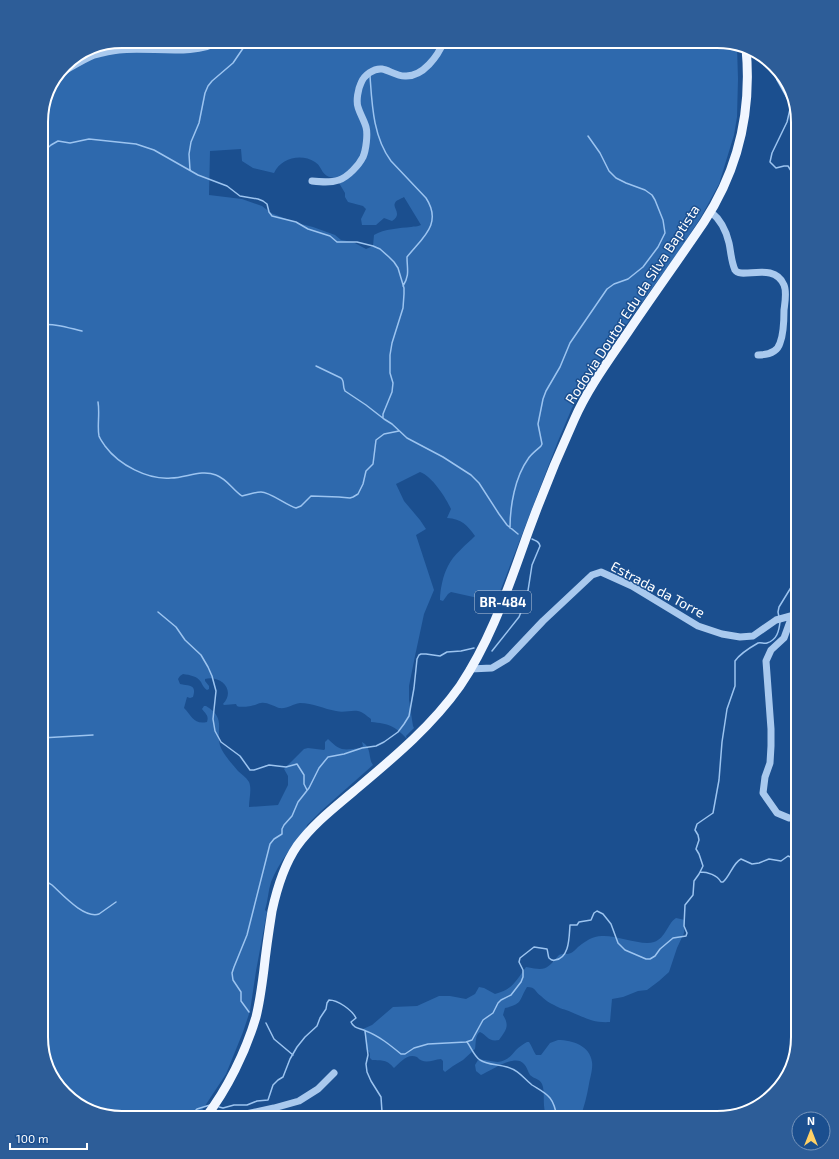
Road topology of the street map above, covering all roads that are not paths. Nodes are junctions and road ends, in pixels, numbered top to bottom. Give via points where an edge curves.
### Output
1 (140, 48) edge
2 (140, 48) edge
3 (201, 48) edge
4 (440, 48) edge
5 (746, 54) edge
6 (72, 67) edge
7 (312, 181) dead end
8 (711, 212) junction
9 (758, 355) dead end
10 (791, 616) edge
11 (791, 623) edge
12 (470, 669) junction
13 (791, 818) edge
14 (334, 1074) dead end
15 (211, 1111) edge
16 (257, 1111) edge

1 - 6 street via 96,55
2 - 3 street
4 - 7 street via 430,64 418,73 407,76 396,75 382,69 371,71 361,82 357,105 366,128 363,156 350,173 340,180
5 - 8 main road, Rodovia Doutor Edu da Silva Baptista / BR-484 via 748,82 740,138 727,181
8 - 9 street via 718,217 724,227 735,270 741,273 766,272 779,278 784,285 784,317 780,345 774,352
8 - 12 main road, Rodovia Doutor Edu da Silva Baptista / BR-484 via 602,370 580,408 551,474 496,620
10 - 12 street, Estrada da Torre via 778,620 753,636 722,634 698,626 632,586 601,572 592,575 507,659 492,668
11 - 13 street, Estrada da Torre via 784,638 771,650 766,661 771,746 763,793 777,813
12 - 15 main road, Rodovia Doutor Edu da Silva Baptista / BR-484 via 452,697 416,738 317,824 292,855 285,867 271,918 255,1018 226,1087
14 - 16 street via 318,1089 299,1101

